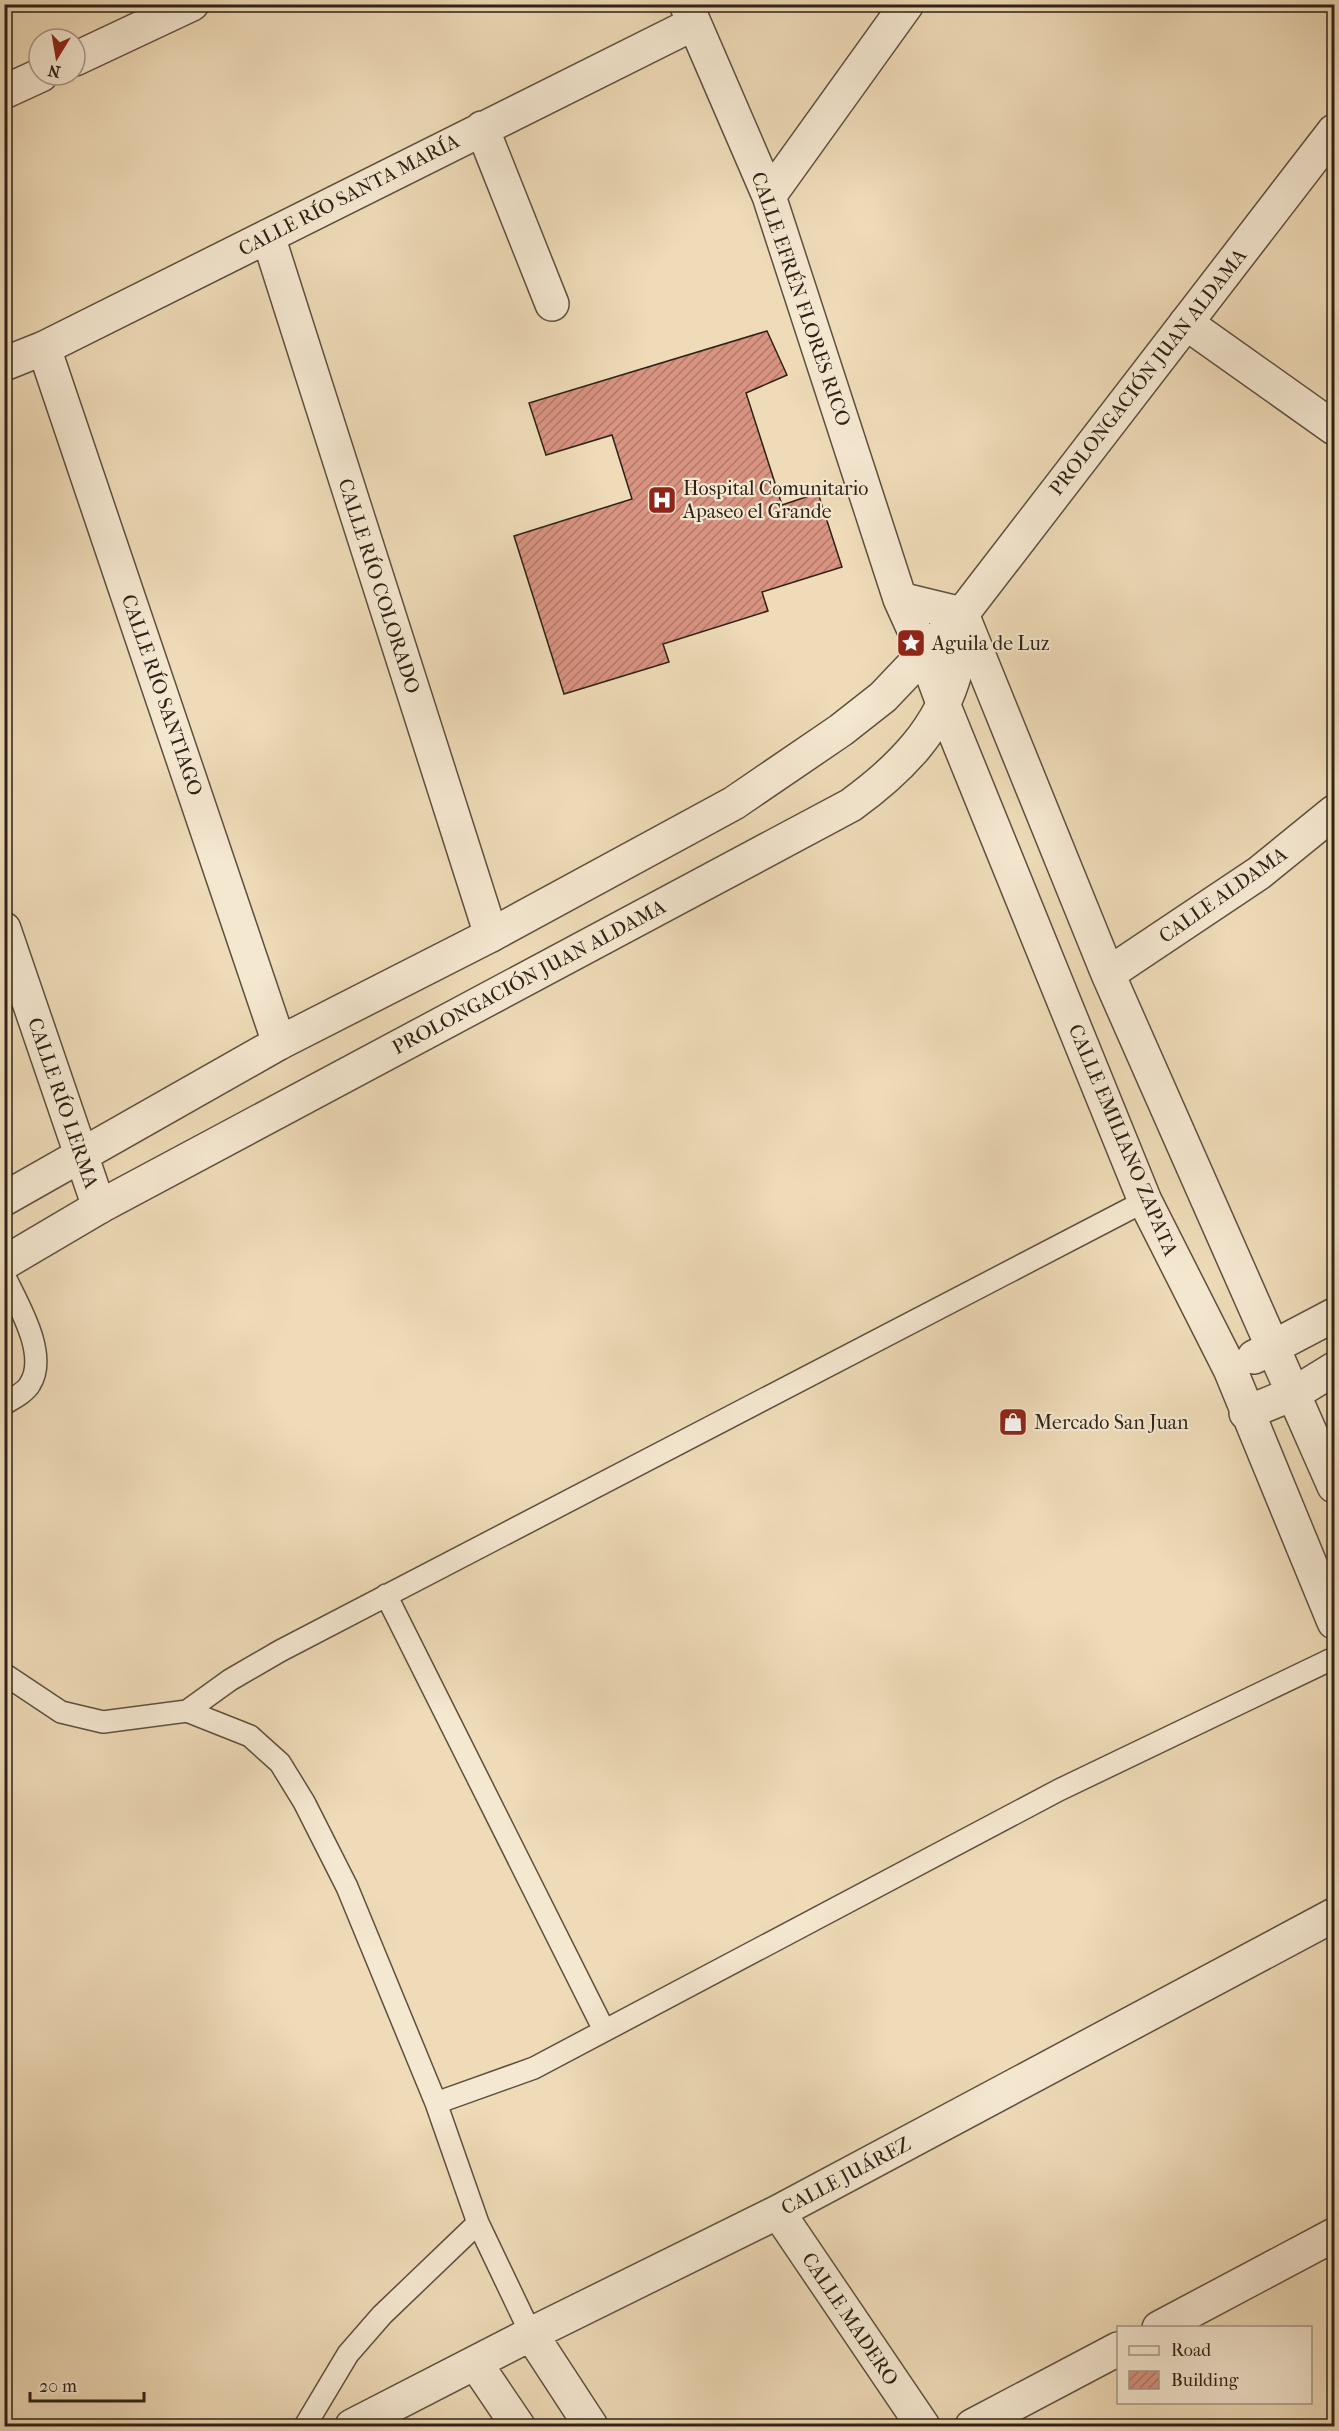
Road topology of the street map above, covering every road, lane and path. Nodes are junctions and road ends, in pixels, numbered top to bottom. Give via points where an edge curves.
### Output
1 (192, 4) edge
2 (907, 4) edge
3 (690, 14) edge
4 (87, 53) edge
5 (27, 81) edge
6 (4, 92) edge
7 (482, 128) junction
8 (1335, 130) edge
9 (769, 196) junction
10 (268, 236) junction
11 (552, 304) dead end
12 (1186, 323) junction
13 (44, 348) junction
14 (4, 364) edge
15 (1335, 428) edge
16 (900, 598) junction
17 (962, 614) junction
18 (924, 652) junction
19 (944, 706) junction
20 (1335, 812) edge
21 (4, 929) edge
22 (491, 935) junction
23 (1108, 974) junction
24 (279, 1043) junction
25 (80, 1156) junction
26 (4, 1199) edge
27 (1144, 1201) junction
28 (99, 1208) junction
29 (4, 1263) edge
30 (4, 1275) edge
31 (1335, 1315) edge
32 (1272, 1348) junction
33 (1230, 1369) junction
34 (1335, 1369) edge
35 (1295, 1394) junction
36 (4, 1404) edge
37 (1246, 1413) junction
38 (1335, 1485) edge
39 (386, 1596) junction
40 (1335, 1622) edge
41 (1335, 1658) edge
42 (4, 1674) edge
43 (187, 1711) junction
44 (1335, 1915) edge
45 (604, 2030) junction
46 (435, 2103) junction
47 (778, 2212) junction
48 (478, 2223) junction
49 (1335, 2235) edge
50 (1163, 2326) edge
51 (531, 2334) junction
52 (1117, 2350) edge
53 (476, 2364) junction
54 (304, 2427) edge
55 (352, 2427) edge
56 (518, 2427) edge
57 (591, 2427) edge
58 (922, 2427) edge
59 (972, 2427) edge

1 - 4 street
2 - 9 street
3 - 7 street, CALLE RÍO SANTA MARÍA
3 - 9 street, CALLE EFRÉN FLORES RICO
5 - 6 street
7 - 10 street, CALLE RÍO SANTA MARÍA
7 - 11 street
8 - 12 street, PROLONGACIÓN JUAN ALDAMA
9 - 16 street, CALLE EFRÉN FLORES RICO
10 - 13 street, CALLE RÍO SANTA MARÍA
10 - 22 street, CALLE RÍO COLORADO
12 - 15 street
12 - 17 street, PROLONGACIÓN JUAN ALDAMA
13 - 14 street, CALLE RÍO SANTA MARÍA
13 - 24 street, CALLE RÍO SANTIAGO
16 - 17 street
16 - 18 street, CALLE EFRÉN FLORES RICO
17 - 18 street, PROLONGACIÓN JUAN ALDAMA
17 - 19 street, PROLONGACIÓN JUAN ALDAMA via 956,668
17 - 23 street
18 - 19 street, CALLE EMILIANO ZAPATA
18 - 22 street, PROLONGACIÓN JUAN ALDAMA via 883,697 734,803
19 - 27 street, CALLE EMILIANO ZAPATA
19 - 28 street, PROLONGACIÓN JUAN ALDAMA via 916,747 885,780 851,805
20 - 23 street, CALLE ALDAMA via 1259,873
21 - 25 street, CALLE RÍO LERMA
22 - 24 street, PROLONGACIÓN JUAN ALDAMA
23 - 32 street
24 - 25 street, PROLONGACIÓN JUAN ALDAMA
25 - 26 street, PROLONGACIÓN JUAN ALDAMA
25 - 28 street, CALLE RÍO LERMA
27 - 33 street, CALLE EMILIANO ZAPATA
27 - 39 lane
28 - 29 street, PROLONGACIÓN JUAN ALDAMA
30 - 36 lane via 28,1325 36,1371 30,1386
31 - 32 street
32 - 33 street
32 - 35 street
33 - 37 street, CALLE EMILIANO ZAPATA
34 - 35 street
35 - 37 street
35 - 38 street
37 - 40 street, CALLE EMILIANO ZAPATA
39 - 43 lane via 230,1680
39 - 45 lane
41 - 45 lane via 1059,1790
42 - 43 lane via 61,1712 103,1722
43 - 46 lane via 250,1736 280,1763 347,1887
44 - 47 street, CALLE JUÁREZ
45 - 46 lane via 534,2068
46 - 48 lane
47 - 51 street, CALLE JUÁREZ
47 - 58 street, CALLE MADERO
48 - 51 lane
48 - 54 lane via 382,2315 348,2354
49 - 50 street
51 - 53 street, CALLE JUÁREZ
51 - 57 street
52 - 59 street
53 - 55 street, CALLE JUÁREZ
53 - 56 street

